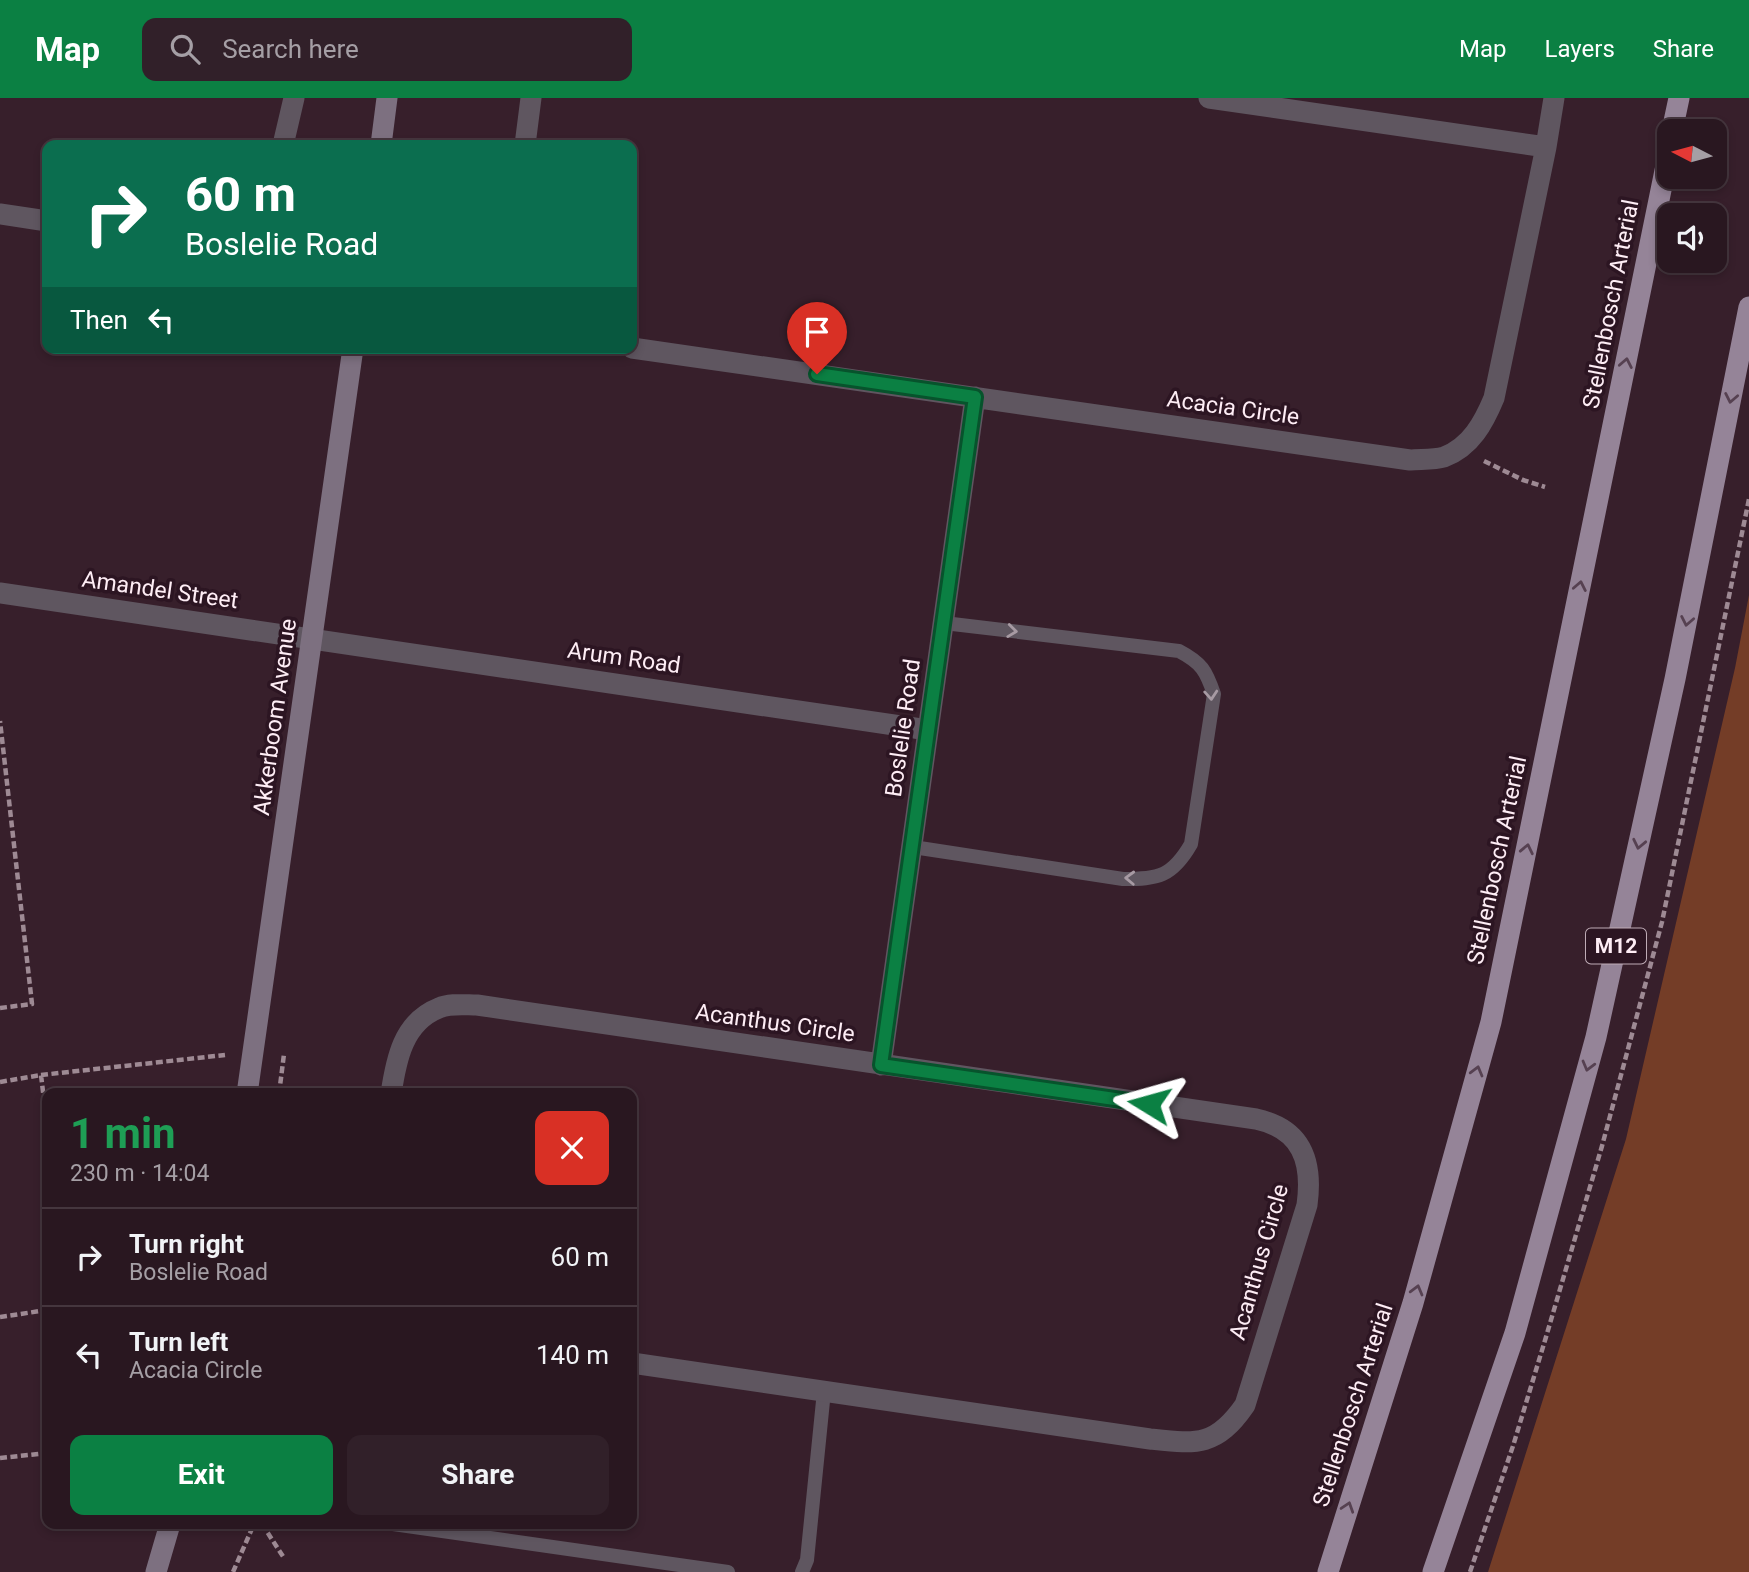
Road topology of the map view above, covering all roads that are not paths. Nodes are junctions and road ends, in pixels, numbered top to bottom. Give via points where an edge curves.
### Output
1 (294, 98) edge
2 (387, 98) edge
3 (531, 98) edge
4 (1209, 98) edge
5 (1554, 98) edge
6 (1679, 98) edge
7 (1675, 119) edge
8 (284, 140) edge
9 (382, 140) edge
10 (526, 140) edge
11 (1546, 147) junction
12 (1661, 189) edge
13 (0, 214) edge
14 (42, 220) edge
15 (1749, 307) edge
16 (637, 349) edge
17 (352, 354) edge
18 (975, 397) junction
19 (0, 593) edge
20 (944, 623) junction
21 (313, 638) junction
22 (928, 730) junction
23 (913, 847) junction
24 (881, 1065) junction
25 (248, 1088) edge
26 (392, 1088) edge
27 (637, 1364) edge
28 (824, 1391) junction
29 (169, 1529) edge
30 (428, 1529) edge
31 (156, 1572) edge
32 (727, 1572) edge
33 (802, 1572) edge
34 (1328, 1572) edge
35 (1433, 1572) edge

1 - 8 street
2 - 9 main road
3 - 10 street
4 - 11 street
5 - 11 street, Acacia Circle
6 - 7 main road
11 - 18 street, Acacia Circle via 1494,398 1484,424 1466,444 1444,457 1410,460
34 -> 12 main road, Stellenbosch Arterial via 1413,1303 1491,1022
13 - 14 street
15 -> 35 main road, M12 via 1675,679 1596,1037 1515,1333
16 - 18 street, Acacia Circle
17 - 21 main road, Akkerboom Avenue
18 - 20 street, Boslelie Road
19 - 21 street, Amandel Street
20 - 22 street, Boslelie Road
20 -> 23 lane via 1179,651 1197,660 1214,694 1191,844 1168,873 1152,879 1123,879
21 - 22 street, Arum Road
21 - 25 main road, Akkerboom Avenue
22 - 23 street, Boslelie Road
23 - 24 street, Boslelie Road
24 - 26 street, Acanthus Circle via 477,1005 441,1006 422,1017 403,1040
24 - 28 street, Acanthus Circle via 1275,1123 1301,1147 1310,1188 1245,1405 1231,1425 1199,1442 1150,1439
27 - 28 street, Acanthus Circle
28 - 33 lane via 807,1560
29 - 31 main road
30 - 32 lane

